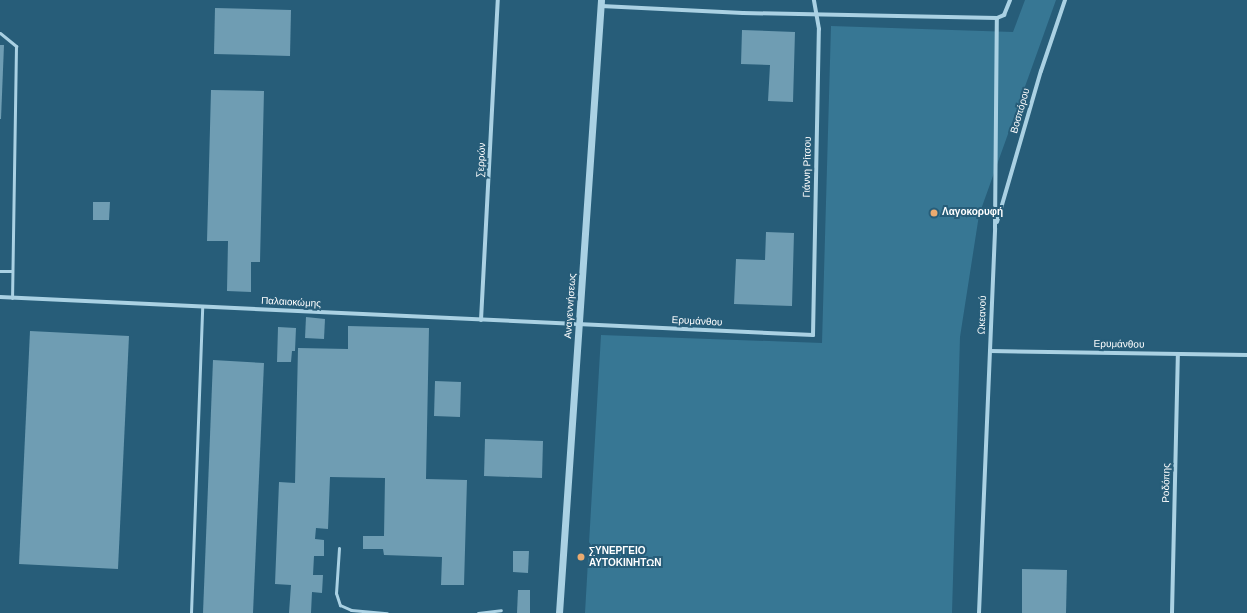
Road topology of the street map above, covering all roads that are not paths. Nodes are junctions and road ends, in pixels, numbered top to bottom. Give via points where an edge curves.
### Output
1 (498, 0) edge
2 (814, 0) edge
3 (1065, 0) edge
4 (1010, 1) edge
5 (601, 3) edge
6 (818, 14) junction
7 (997, 18) junction
8 (0, 33) edge
9 (995, 228) junction
10 (0, 271) edge
11 (12, 271) junction
12 (0, 297) edge
13 (12, 298) junction
14 (202, 307) junction
15 (481, 320) junction
16 (580, 324) junction
17 (813, 335) joint
18 (990, 351) junction
19 (1178, 354) junction
20 (1247, 355) edge
21 (339, 548) dead end
22 (501, 610) dead end
23 (192, 613) edge
24 (387, 613) edge
25 (478, 613) edge
26 (559, 613) edge
27 (979, 613) edge
28 (1172, 613) edge

1 - 15 street, Σερρών
2 - 6 street, Γιάννη Ρίτσου
3 - 9 street, Βοσπόρου via 1040,71
4 - 7 street via 1004,15
5 - 6 street
5 - 16 street, Αναγεννήσεως
6 - 7 street
6 - 17 street, Γιάννη Ρίτσου
7 - 9 street, Ωκεανού
8 - 11 lane via 16,46
9 - 18 street, Ωκεανού
10 - 11 lane
11 - 13 lane
12 - 13 street, Παλαιοκώμης
13 - 14 street, Παλαιοκώμης
14 - 15 street, Παλαιοκώμης
14 - 23 lane
15 - 16 street, Παλαιοκώμης
16 - 17 street, Ερυμάνθου
16 - 26 street, Αναγεννήσεως
18 - 19 street, Ερυμάνθου
18 - 27 street, Ωκεανού
19 - 20 street, Ερυμάνθου
19 - 28 street, Ροδόπης
21 - 24 lane via 336,594 340,605 351,610
22 - 25 lane

